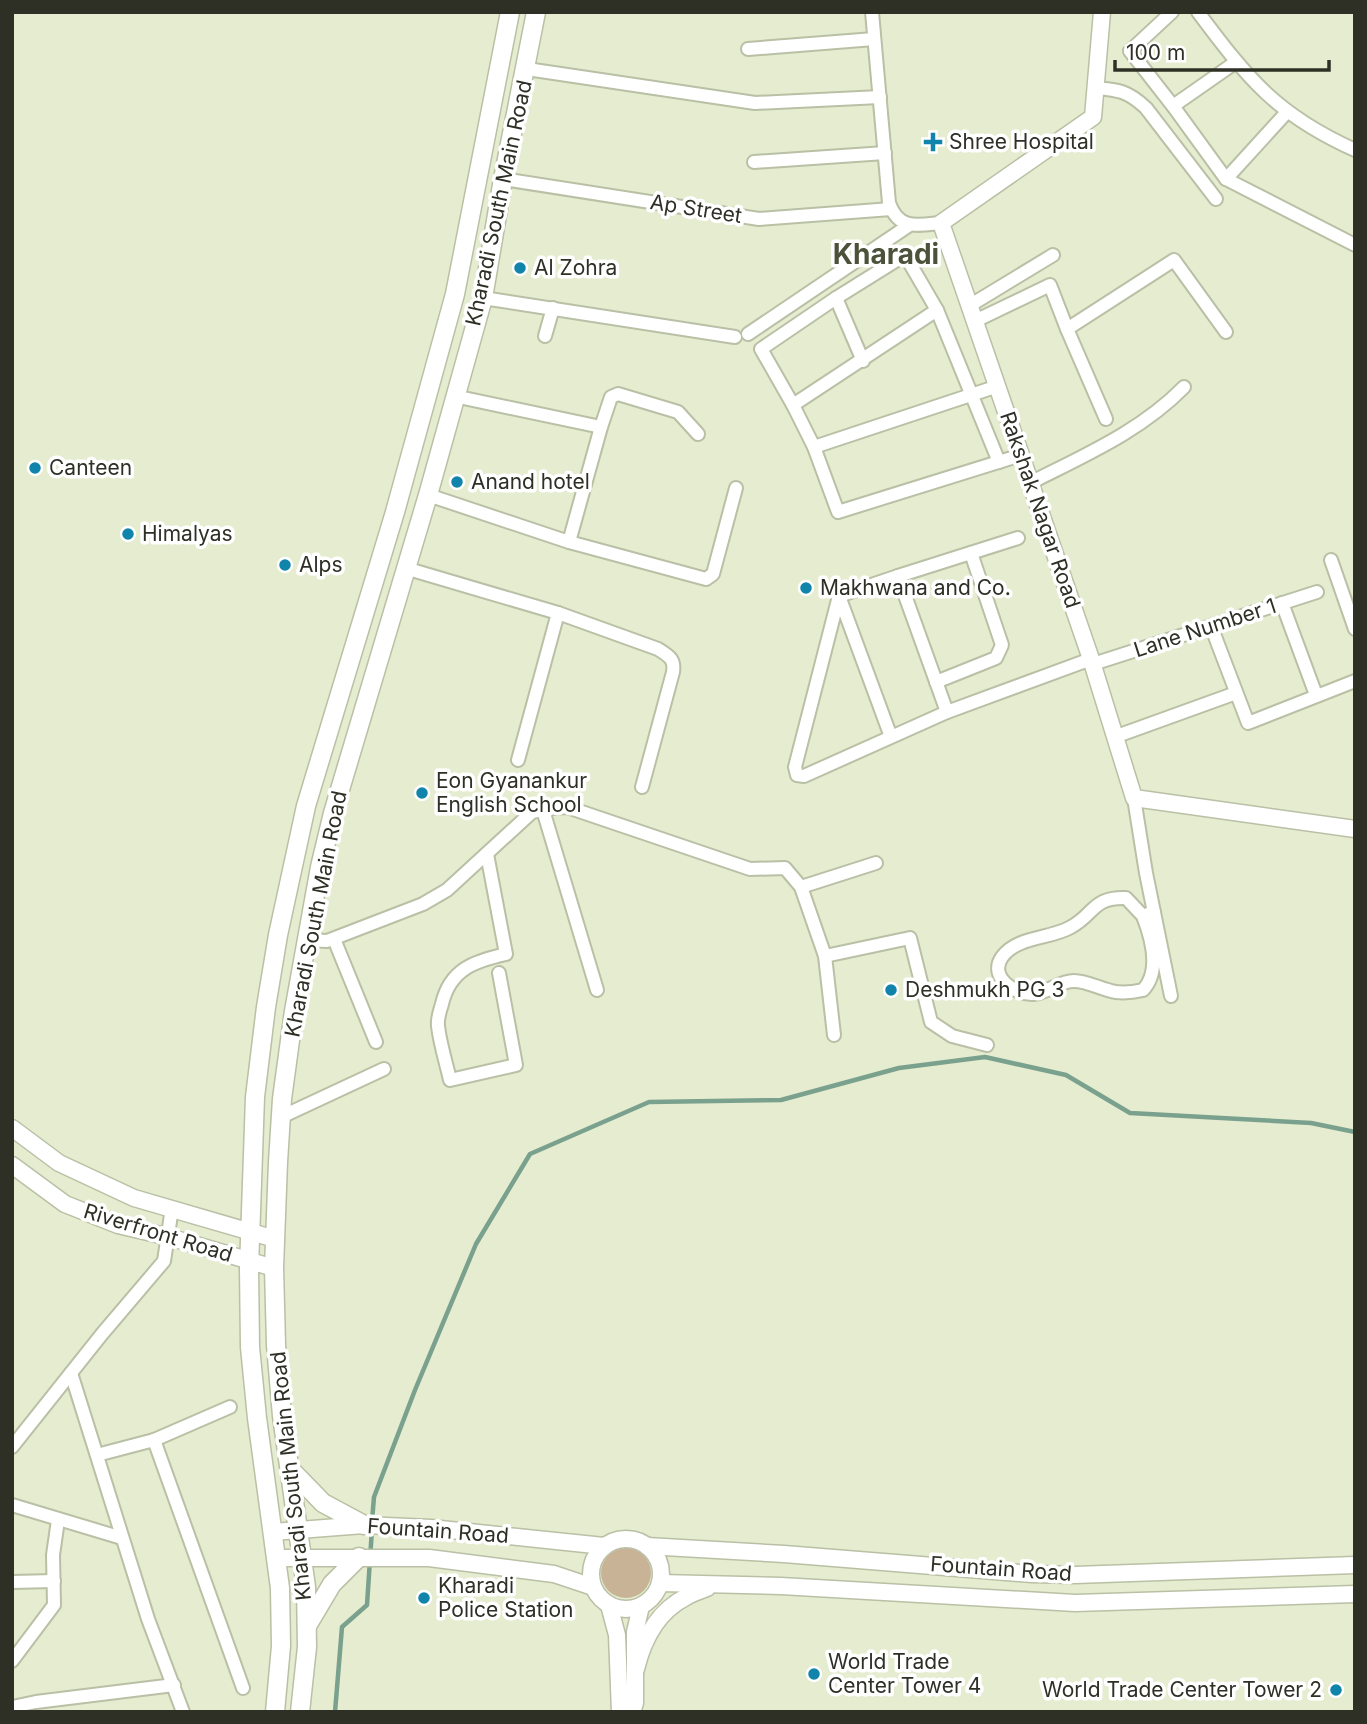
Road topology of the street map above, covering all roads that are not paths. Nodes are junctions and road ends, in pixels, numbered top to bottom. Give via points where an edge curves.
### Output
1 (510, 12) edge
2 (536, 12) edge
3 (872, 12) edge
4 (1102, 12) edge
5 (1172, 12) edge
6 (1198, 12) edge
7 (874, 39) junction
8 (748, 49) dead end
9 (1236, 62) junction
10 (527, 69) junction
11 (1096, 88) junction
12 (880, 97) junction
13 (1173, 106) junction
14 (1287, 112) junction
15 (1355, 150) edge
16 (885, 153) junction
17 (754, 162) dead end
18 (503, 179) junction
19 (1226, 179) junction
20 (1216, 199) dead end
21 (891, 209) junction
22 (941, 223) junction
23 (908, 226) junction
24 (1355, 245) edge
25 (1053, 255) dead end
26 (483, 298) junction
27 (836, 298) junction
28 (553, 308) junction
29 (937, 310) junction
30 (972, 313) junction
31 (1067, 330) junction
32 (1226, 332) dead end
33 (545, 336) dead end
34 (863, 360) junction
35 (998, 386) junction
36 (1184, 387) dead end
37 (973, 394) junction
38 (454, 396) junction
39 (793, 405) junction
40 (1106, 419) dead end
41 (601, 427) junction
42 (698, 434) dead end
43 (814, 447) junction
44 (1021, 455) junction
45 (999, 462) junction
46 (1030, 482) junction
47 (736, 488) dead end
48 (428, 495) junction
49 (1018, 538) dead end
50 (569, 542) junction
51 (971, 552) junction
52 (1331, 560) dead end
53 (405, 568) junction
54 (898, 576) junction
55 (1317, 592) dead end
56 (839, 596) junction
57 (1282, 603) junction
58 (558, 613) junction
59 (1211, 626) junction
60 (1355, 629) edge
61 (1092, 662) junction
62 (1355, 681) edge
63 (936, 682) junction
64 (1236, 693) junction
65 (1316, 695) junction
66 (947, 712) junction
67 (1117, 736) junction
68 (891, 737) junction
69 (518, 760) dead end
70 (642, 787) dead end
71 (1134, 798) junction
72 (543, 810) junction
73 (1355, 829) edge
74 (487, 854) junction
75 (876, 863) dead end
76 (802, 887) junction
77 (1148, 914) junction
78 (334, 939) junction
79 (306, 940) junction
80 (825, 956) junction
81 (499, 973) dead end
82 (597, 990) dead end
83 (1171, 996) dead end
84 (834, 1035) dead end
85 (376, 1042) dead end
86 (987, 1045) dead end
87 (384, 1069) dead end
88 (281, 1116) junction
89 (12, 1128) edge
90 (12, 1165) edge
91 (172, 1208) junction
92 (249, 1230) junction
93 (169, 1237) junction
94 (275, 1239) junction
95 (249, 1260) junction
96 (274, 1268) junction
97 (71, 1373) junction
98 (230, 1407) dead end
99 (154, 1440) junction
100 (12, 1447) edge
101 (97, 1455) junction
102 (291, 1470) junction
103 (12, 1505) edge
104 (58, 1520) junction
105 (366, 1526) junction
106 (298, 1531) junction
107 (273, 1532) junction
108 (122, 1538) junction
109 (604, 1546) junction
110 (647, 1546) junction
111 (302, 1557) junction
112 (362, 1557) junction
113 (276, 1558) junction
114 (1355, 1565) edge
115 (54, 1581) junction
116 (12, 1582) edge
117 (660, 1583) junction
118 (715, 1584) junction
119 (593, 1587) junction
120 (1355, 1594) edge
121 (609, 1605) junction
122 (641, 1606) junction
123 (306, 1626) junction
124 (12, 1661) edge
125 (636, 1669) junction
126 (174, 1685) junction
127 (243, 1688) dead end
128 (13, 1706) edge
129 (183, 1712) edge
130 (275, 1712) edge
131 (300, 1712) edge
132 (620, 1712) edge
133 (632, 1712) edge

1 - 92 main road, Kharadi South Main Road via 455,294 290,875 266,1007
2 - 10 main road, Kharadi South Main Road
3 - 7 street
4 - 11 street
5 - 13 street via 1130,51
6 - 9 street
7 - 8 street
7 - 12 street
9 - 13 street
9 - 14 street
10 - 12 street via 755,103
10 - 18 main road, Kharadi South Main Road
11 - 20 street via 1132,95
11 - 22 street via 1093,117
12 - 16 street
13 - 19 street
14 - 15 street via 1319,134
14 - 19 street
16 - 17 street
16 - 21 street
18 - 21 street, Ap Street via 759,219
18 - 26 main road, Kharadi South Main Road
19 - 24 street
21 - 23 street
22 - 23 street
22 - 30 street, Rakshak Nagar Road
23 - 28 street via 742,335
25 - 30 street
26 - 28 street
26 - 38 main road, Kharadi South Main Road
27 - 29 street via 905,255
27 - 34 street
27 - 39 street via 761,349
28 - 33 street
29 - 34 street
29 - 37 street
30 - 31 street via 1050,285
30 - 35 street, Rakshak Nagar Road
31 - 32 street via 1174,260
31 - 40 street
34 - 39 street
35 - 37 street
35 - 44 street, Rakshak Nagar Road
36 - 46 street via 1165,407 1126,434
37 - 43 street
37 - 45 street
38 - 41 street
38 - 48 main road, Kharadi South Main Road
39 - 43 street
41 - 42 street via 611,397 618,394 678,412
41 - 50 street
43 - 45 street via 838,512
44 - 45 street
44 - 46 street, Rakshak Nagar Road
46 - 61 street, Rakshak Nagar Road
47 - 50 street via 713,574 706,579
48 - 50 street
48 - 53 main road, Kharadi South Main Road
49 - 51 street
51 - 54 street
51 - 63 street via 1002,645 996,658
52 - 60 street
53 - 58 street
53 - 79 main road, Kharadi South Main Road via 333,813
54 - 56 street
54 - 63 street
55 - 57 street, Lane Number 1
56 - 68 street
56 - 68 street, Lane Number 1 via 795,767 797,775 804,776
57 - 59 street, Lane Number 1
57 - 65 street
58 - 69 street
58 - 70 street via 659,649 674,663
59 - 61 street, Lane Number 1
59 - 64 street
61 - 66 street, Lane Number 1
61 - 67 street, Rakshak Nagar Road
62 - 65 street
63 - 66 street
64 - 65 street via 1248,723
64 - 67 street
66 - 68 street, Lane Number 1
67 - 71 street, Rakshak Nagar Road
71 - 73 street
71 - 77 street
72 - 74 street via 532,812
72 - 76 street via 567,807 750,869 785,868
72 - 82 street
74 - 78 street via 423,904
74 - 81 street via 506,954 467,966 444,993 437,1022 450,1080 516,1065
75 - 76 street
76 - 80 street
77 - 77 street via 1154,969 1143,990 1115,992 1076,981 1031,994 1005,984 999,971 1002,957 1018,945 1071,927 1098,903 1126,898
77 - 83 street
78 - 79 street
78 - 85 street
79 - 88 main road, Kharadi South Main Road
80 - 84 street
80 - 86 street via 910,938 931,1022 952,1036
87 - 88 street
88 - 94 main road, Kharadi South Main Road
89 - 91 street, Riverfront Road via 59,1163 134,1198
90 - 93 street, Riverfront Road via 65,1205 118,1225
91 - 92 street, Riverfront Road
91 - 93 street
92 - 94 street, Riverfront Road
92 - 95 main road, Kharadi South Main Road
93 - 95 street, Riverfront Road
93 - 97 street via 164,1261
94 - 96 main road, Kharadi South Main Road
95 - 96 street, Riverfront Road
95 - 107 main road, Kharadi South Main Road via 251,1359
96 - 102 main road, Kharadi South Main Road via 276,1345
97 - 100 street
97 - 101 street
98 - 99 street
99 - 101 street
99 - 127 street
101 - 108 street
102 - 105 main road via 323,1503
102 - 106 main road, Kharadi South Main Road
103 - 104 street
104 - 108 street
104 - 115 street
105 - 106 street, Fountain Road
105 - 109 street, Fountain Road
106 - 107 street, Fountain Road
106 - 111 main road, Kharadi South Main Road
107 - 113 main road, Kharadi South Main Road
108 - 126 street
109 - 110 street, Fountain Road via 629,1538
109 - 119 street via 593,1562
110 - 114 street, Fountain Road via 1032,1574
110 - 117 street via 659,1562
111 - 112 street, Fountain Road
111 - 113 street, Fountain Road
111 - 123 main road, Kharadi South Main Road
112 - 119 street, Fountain Road via 429,1558 554,1574
112 - 123 main road via 332,1584
113 - 130 main road, Kharadi South Main Road via 281,1646
115 - 116 street
115 - 124 street via 54,1605
117 - 118 street, Fountain Road
117 - 122 street via 653,1597
118 - 120 street, Fountain Road via 1075,1603
118 - 125 street via 685,1597 660,1618 642,1646
119 - 121 street, Fountain Road
121 - 122 street via 625,1610
121 - 132 street via 618,1635
122 - 125 street via 635,1632
123 - 131 main road, Kharadi South Main Road
125 - 133 street
126 - 128 street
126 - 129 street

